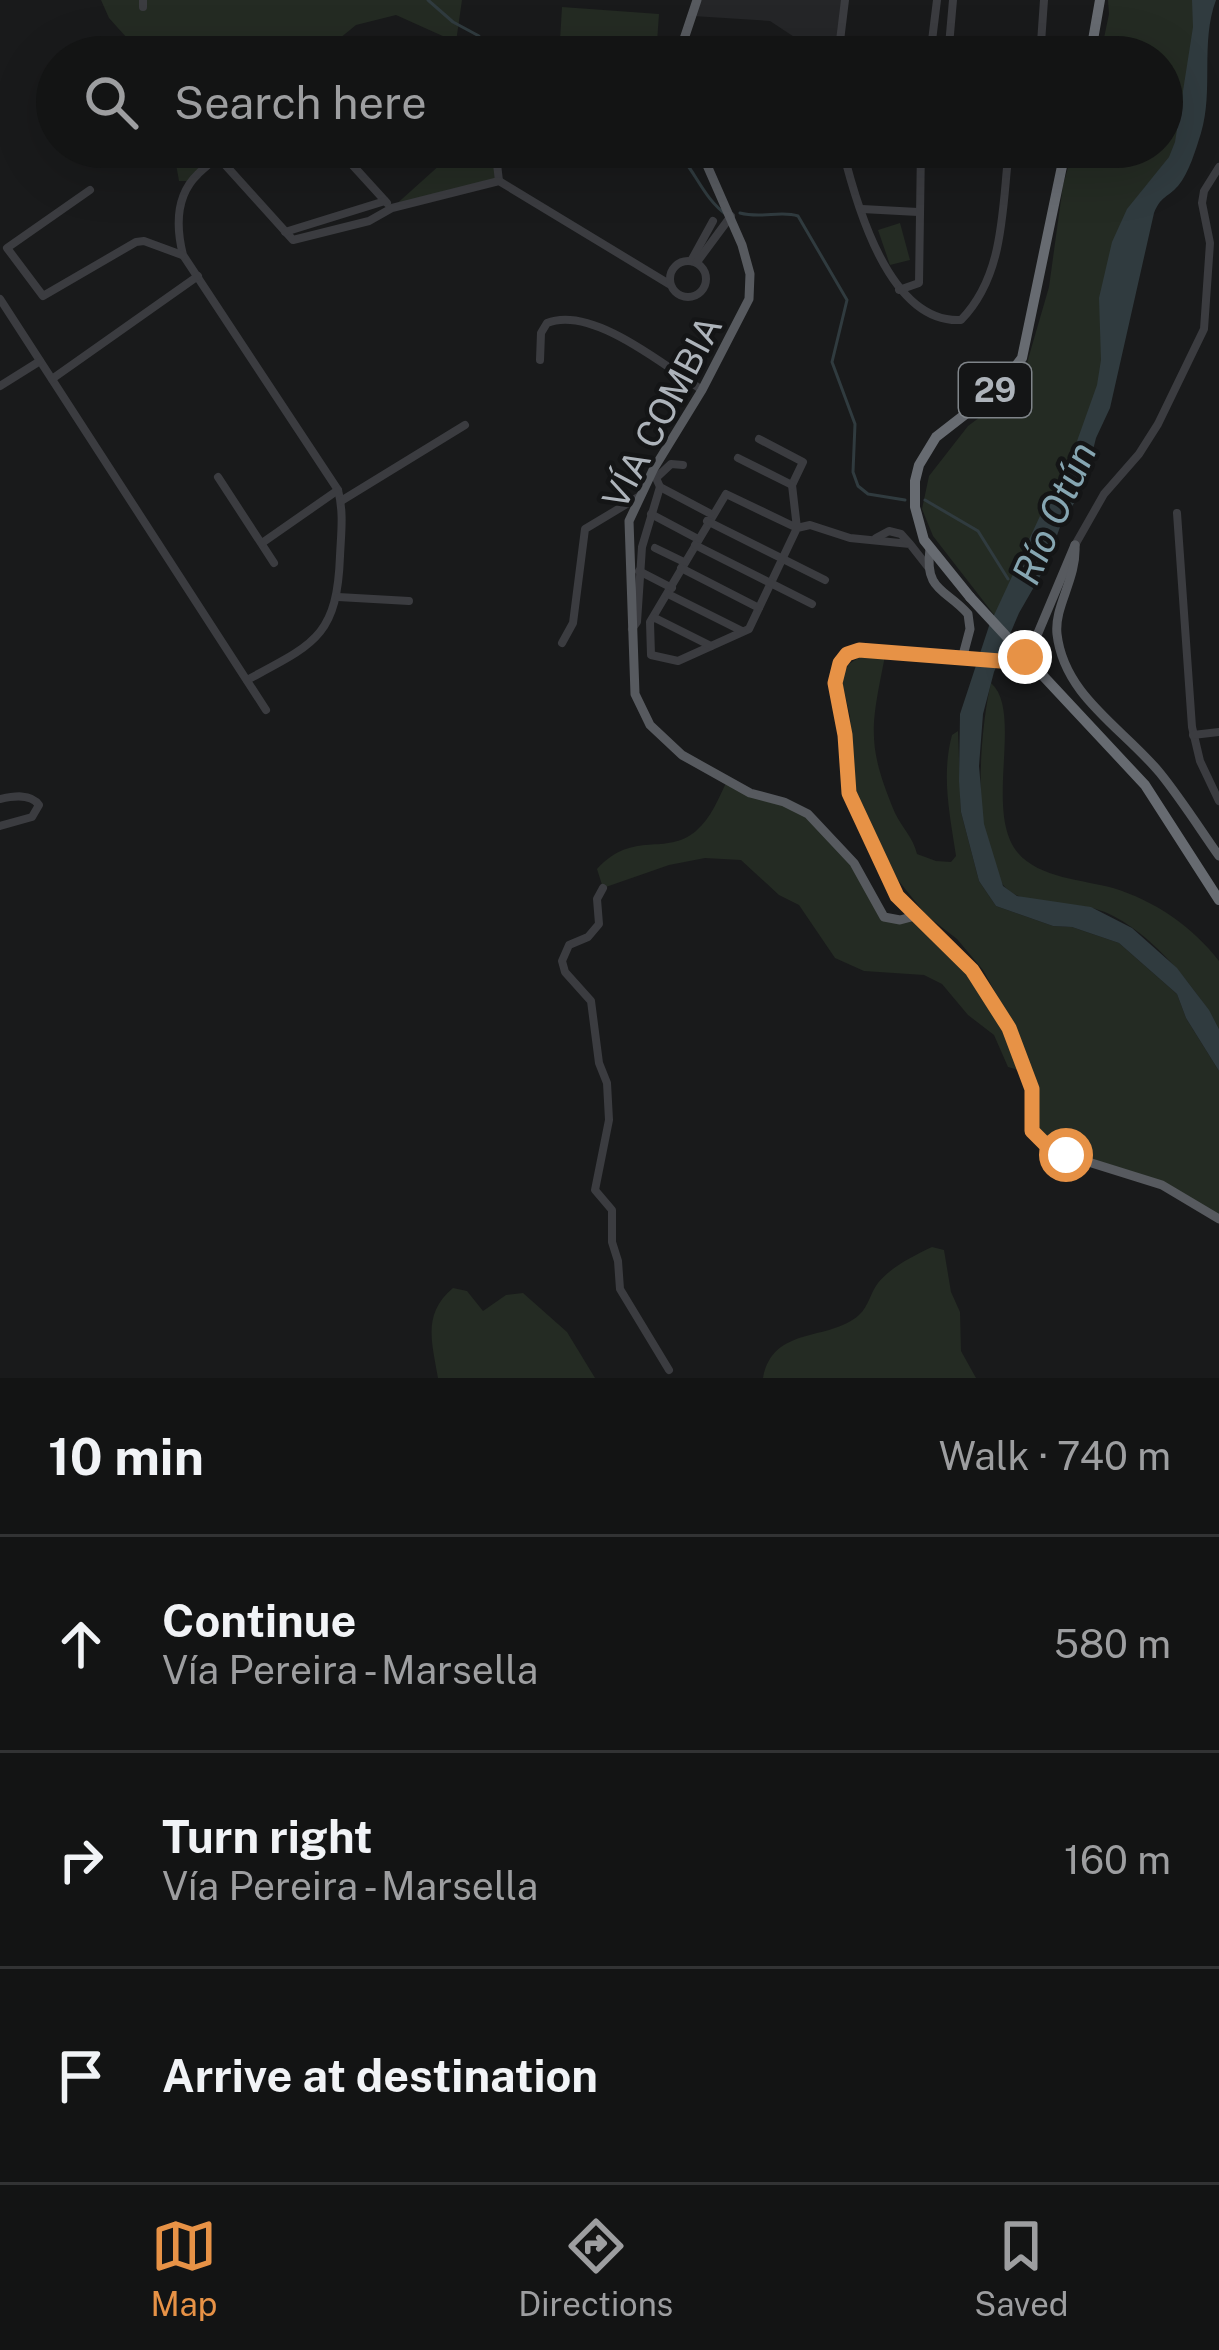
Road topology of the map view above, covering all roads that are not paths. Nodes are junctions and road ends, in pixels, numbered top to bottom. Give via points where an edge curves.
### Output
1 (698, 0) edge
2 (845, 0) edge
3 (937, 0) edge
4 (952, 0) edge
5 (1044, 0) edge
6 (1100, 0) edge
7 (685, 36) edge
8 (841, 36) edge
9 (933, 36) edge
10 (949, 36) edge
11 (1041, 36) edge
12 (1094, 36) edge
13 (1219, 167) edge
14 (206, 168) edge
15 (228, 168) edge
16 (355, 168) edge
17 (497, 168) edge
18 (709, 168) edge
19 (848, 168) edge
20 (920, 168) edge
21 (1007, 168) edge
22 (1062, 168) edge
23 (499, 181) junction
24 (90, 190) dead end
25 (388, 205) junction
26 (860, 208) junction
27 (918, 212) junction
28 (732, 215) junction
29 (713, 221) dead end
30 (183, 255) junction
31 (693, 262) junction
32 (198, 276) junction
33 (669, 284) junction
34 (898, 290) junction
35 (0, 299) edge
36 (40, 361) junction
37 (540, 361) dead end
38 (52, 380) junction
39 (0, 386) edge
40 (702, 390) junction
41 (465, 425) dead end
42 (759, 440) dead end
43 (738, 458) dead end
44 (683, 465) dead end
45 (218, 476) dead end
46 (656, 478) junction
47 (792, 485) junction
48 (338, 490) junction
49 (641, 496) junction
50 (341, 501) junction
51 (1177, 513) dead end
52 (651, 514) junction
53 (709, 517) junction
54 (796, 528) junction
55 (697, 542) junction
56 (262, 543) junction
57 (1075, 545) junction
58 (655, 548) dead end
59 (930, 549) junction
60 (782, 558) junction
61 (274, 562) dead end
62 (682, 565) junction
63 (928, 567) junction
64 (639, 571) junction
65 (825, 580) dead end
66 (771, 583) junction
67 (670, 591) junction
68 (338, 597) junction
69 (409, 601) dead end
70 (812, 604) dead end
71 (759, 608) junction
72 (653, 620) junction
73 (634, 626) junction
74 (744, 632) junction
75 (562, 643) dead end
76 (712, 647) junction
77 (962, 659) junction
78 (247, 680) junction
79 (266, 710) dead end
80 (1219, 732) edge
81 (1193, 735) junction
82 (0, 799) edge
83 (1219, 800) edge
84 (0, 826) edge
85 (1219, 856) edge
86 (603, 889) dead end
87 (1219, 900) edge
88 (915, 916) junction
89 (1219, 1219) edge
90 (669, 1370) dead end

1 - 7 main road
2 - 8 street
3 - 9 street
4 - 10 street
5 - 11 street
6 - 12 highway
13 - 57 street via 1202,202 1210,243 1204,329 1158,424
14 - 30 street via 179,205
15 - 25 street via 298,241 369,221
16 - 25 street
17 - 23 street
18 - 28 main road, VÍA COMBIA
19 - 26 street
20 - 27 street
21 - 34 street via 1000,243 974,307 962,320 941,321
22 - 59 highway, 29 via 1022,358 999,388 936,437 920,465 915,507
23 - 25 street
23 - 33 street
24 - 30 street via 7,248 44,296 136,242
26 - 27 street
26 - 34 street
27 - 34 street via 919,283
28 - 31 street
28 - 40 main road, VÍA COMBIA via 749,299
29 - 31 street
30 - 32 street
31 - 33 street via 675,266
31 - 33 street via 706,277 699,294 682,297
32 - 38 street
32 - 48 street
35 - 36 street
36 - 38 street
36 - 39 street
37 - 40 street via 547,323 571,318 610,332
38 - 78 street
40 - 46 main road, VÍA COMBIA
41 - 50 street
42 - 47 street via 803,462
43 - 47 street
44 - 46 street via 671,464
45 - 56 street
46 - 49 main road, VÍA COMBIA
46 - 52 street
46 - 53 street
47 - 54 street
48 - 50 street
48 - 56 street
49 - 73 main road, VÍA COMBIA via 628,527
49 - 75 street via 585,529 573,623
50 - 68 street
51 - 81 street
52 - 55 street
52 - 64 street
53 - 54 street via 729,494
53 - 55 street
53 - 60 street
54 - 60 street
54 - 63 street via 910,544
55 - 62 street
55 - 66 street
56 - 61 street
57 - 77 main road via 1030,652 1003,661
57 - 85 main road via 1076,568 1057,621 1063,663 1079,692 1160,773
58 - 62 street
59 - 63 main road
59 - 87 highway, 29, bridge via 1145,784
60 - 65 street
60 - 66 street
62 - 67 street
62 - 71 street
63 - 77 main road via 939,591 968,614
64 - 67 street
64 - 73 street
66 - 70 street
66 - 71 street
67 - 72 street
67 - 74 street
68 - 69 street
68 - 78 street via 306,648
71 - 74 street
72 - 73 street
72 - 76 street
72 - 76 street via 651,655 664,661
73 - 88 main road, VÍA COMBIA via 635,694 660,737 750,793 808,814 854,863 884,916
74 - 76 street
77 - 88 main road via 859,650 836,673 849,793 891,886
78 - 79 street
80 - 81 street
81 - 83 street
82 - 84 street via 39,805 32,817
86 - 90 street via 599,924 569,944 562,961 591,1001 607,1083 609,1120 595,1190 612,1210 617,1279
88 - 89 main road via 972,970 1009,1028 1032,1089 1036,1137 1066,1155 1162,1185

